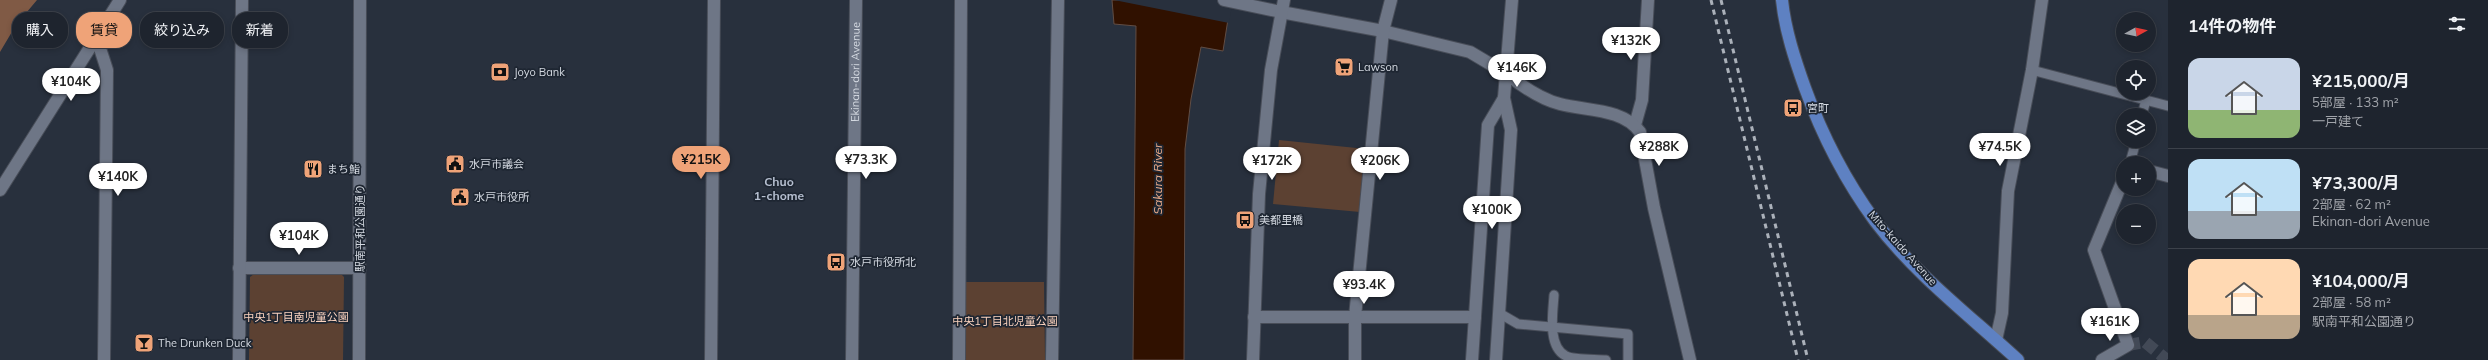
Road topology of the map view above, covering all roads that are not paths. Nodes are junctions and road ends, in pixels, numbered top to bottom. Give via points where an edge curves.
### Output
1 (120, 0) edge
2 (242, 0) edge
3 (360, 0) edge
4 (714, 0) edge
5 (856, 0) edge
6 (960, 0) edge
7 (1058, 0) edge
8 (1224, 0) edge
9 (1391, 0) edge
10 (1512, 0) edge
11 (1648, 0) edge
12 (1782, 0) edge
13 (2042, 0) edge
14 (1282, 6) edge
15 (113, 12) edge
16 (1383, 31) junction
17 (91, 48) edge
18 (100, 48) edge
19 (2032, 70) junction
20 (1507, 74) junction
21 (2116, 92) edge
22 (1504, 98) junction
23 (2146, 100) joint
24 (2168, 106) edge
25 (2144, 108) edge
26 (1635, 125) junction
27 (2156, 173) edge
28 (2168, 176) edge
29 (0, 190) edge
30 (2116, 196) edge
31 (239, 268) junction
32 (360, 268) junction
33 (1554, 295) dead end
34 (1499, 313) junction
35 (1254, 317) junction
36 (1475, 317) junction
37 (1355, 318) junction
38 (1553, 328) junction
39 (1996, 340) junction
40 (104, 360) edge
41 (239, 360) edge
42 (359, 360) edge
43 (711, 360) edge
44 (852, 360) edge
45 (958, 360) edge
46 (1052, 360) edge
47 (1253, 360) edge
48 (1355, 360) edge
49 (1472, 360) edge
50 (1496, 360) edge
51 (1606, 360) edge
52 (1628, 360) edge
53 (1690, 360) edge
54 (2018, 360) edge
55 (2102, 360) edge

1 - 15 street
2 - 31 street
3 - 32 street, 駅南平和公園通り
4 - 43 street
5 - 44 street, Ekinan-dori Avenue
6 - 45 street
7 - 46 street
8 - 14 street via 1243,4
9 - 16 street
10 - 20 street
11 - 26 street via 1642,100
12 - 39 main road, Mito-kaido Avenue via 1793,54 1816,119 1852,187 1876,221 1928,279
13 - 19 street
14 - 16 street
14 - 35 street via 1271,70 1259,194
16 - 20 street via 1470,52
16 - 37 street
17 - 29 street
18 - 40 street via 107,70
19 - 21 lane
19 - 39 street via 2008,191 2002,313
20 - 22 street
20 - 26 street via 1545,99 1616,115
22 - 34 street via 1512,130
22 - 36 street via 1488,125
23 - 24 lane
23 - 25 lane
26 - 53 street via 1643,140 1649,184
27 - 28 street
30 - 55 street via 2094,250 2128,345
31 - 32 street
31 - 41 street
32 - 42 street, 駅南平和公園通り
33 - 38 lane
34 - 38 lane via 1518,324
34 - 50 street
35 - 37 street
35 - 47 street
36 - 37 street
36 - 49 street
37 - 48 street
38 - 51 lane via 1556,348 1566,356
38 - 52 lane via 1628,334
39 - 54 main road, Mito-kaido Avenue

